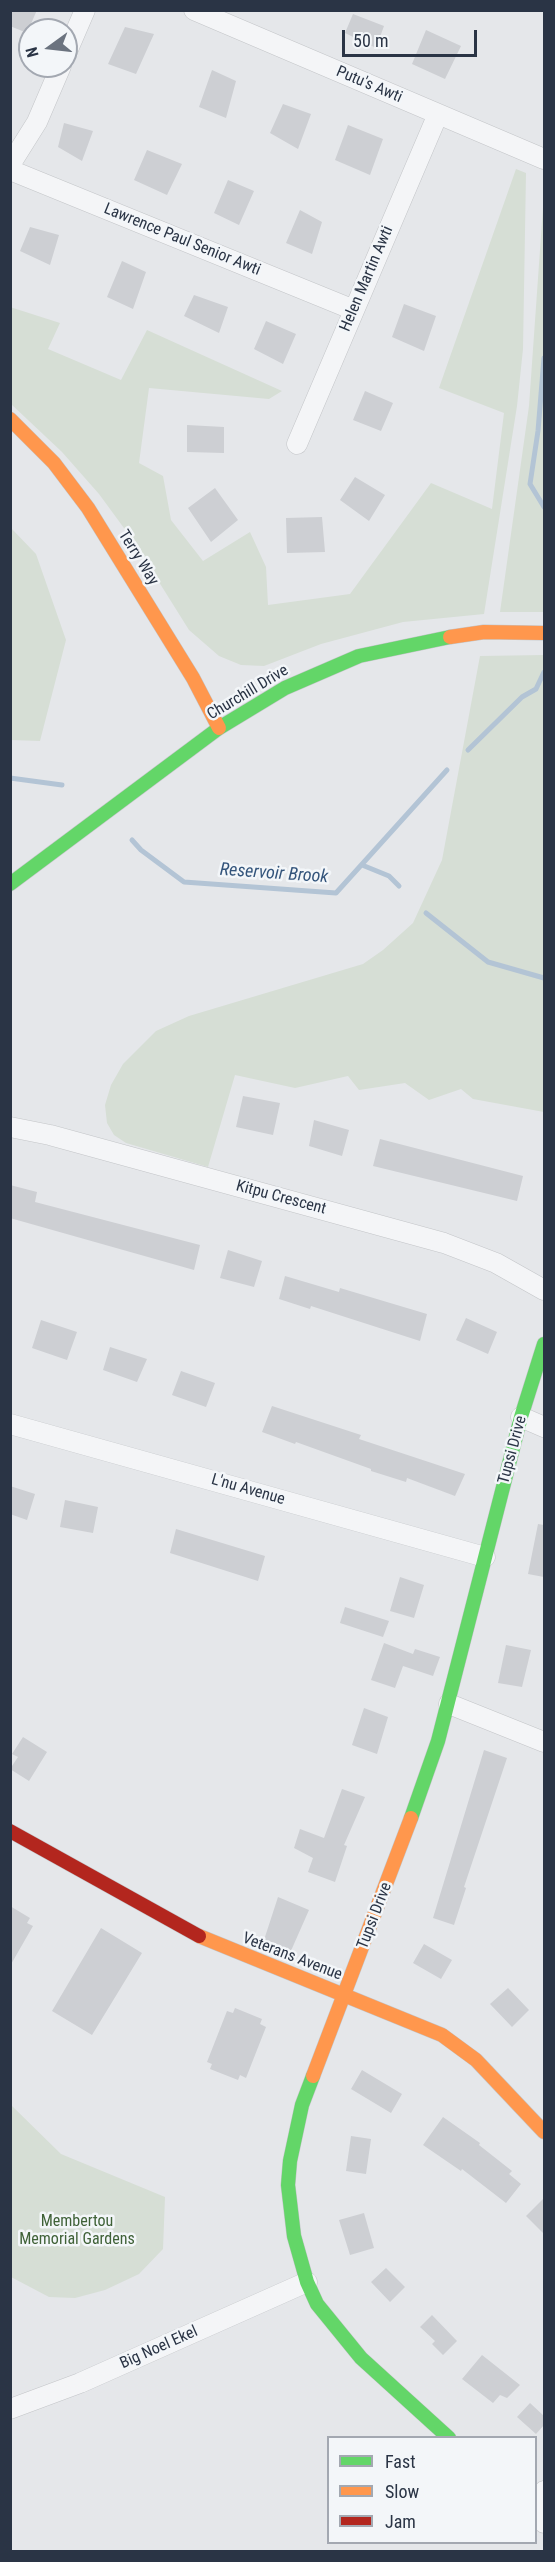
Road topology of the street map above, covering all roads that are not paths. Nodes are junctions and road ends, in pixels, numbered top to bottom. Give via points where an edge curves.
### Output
1 (85, 10) edge
2 (194, 10) edge
3 (78, 26) edge
4 (56, 78) edge
5 (438, 114) junction
6 (544, 159) edge
7 (10, 165) edge
8 (10, 170) edge
9 (354, 310) junction
10 (10, 419) edge
11 (297, 444) dead end
12 (544, 633) edge
13 (219, 728) junction
14 (10, 884) edge
15 (10, 1127) edge
16 (544, 1290) edge
17 (544, 1344) edge
18 (521, 1417) junction
19 (10, 1424) edge
20 (544, 1427) edge
21 (485, 1557) junction
22 (449, 1704) junction
23 (544, 1742) edge
24 (10, 1831) edge
25 (345, 1996) junction
26 (544, 2132) edge
27 (307, 2282) junction
28 (10, 2409) edge
29 (447, 2436) edge

1 - 3 street
2 - 5 street, Putu's Awti
4 - 7 street via 33,131
5 - 6 street, Putu's Awti
5 - 9 street, Helen Martin Awti
8 - 9 street, Lawrence Paul Senior Awti
9 - 11 street, Helen Martin Awti
10 - 13 street, Terry Way via 72,485 193,678
12 - 13 street, Churchill Drive via 484,632 359,656 285,688
13 - 14 street, Churchill Drive
15 - 16 street, Kitpu Crescent via 444,1243 496,1263
17 - 18 street, Tupsi Drive
18 - 20 street
18 - 21 street, Tupsi Drive
19 - 21 street, L'nu Avenue
21 - 22 street, Tupsi Drive
22 - 23 street
22 - 25 street, Tupsi Drive via 419,1799
24 - 25 street, Veterans Avenue via 188,1932
25 - 26 street, Veterans Avenue via 453,2042 490,2074
25 - 27 street, Tupsi Drive via 302,2105 290,2161 290,2212
27 - 28 street, Big Noel Ekel via 80,2384
27 - 29 street, Tupsi Drive via 317,2304 346,2343

